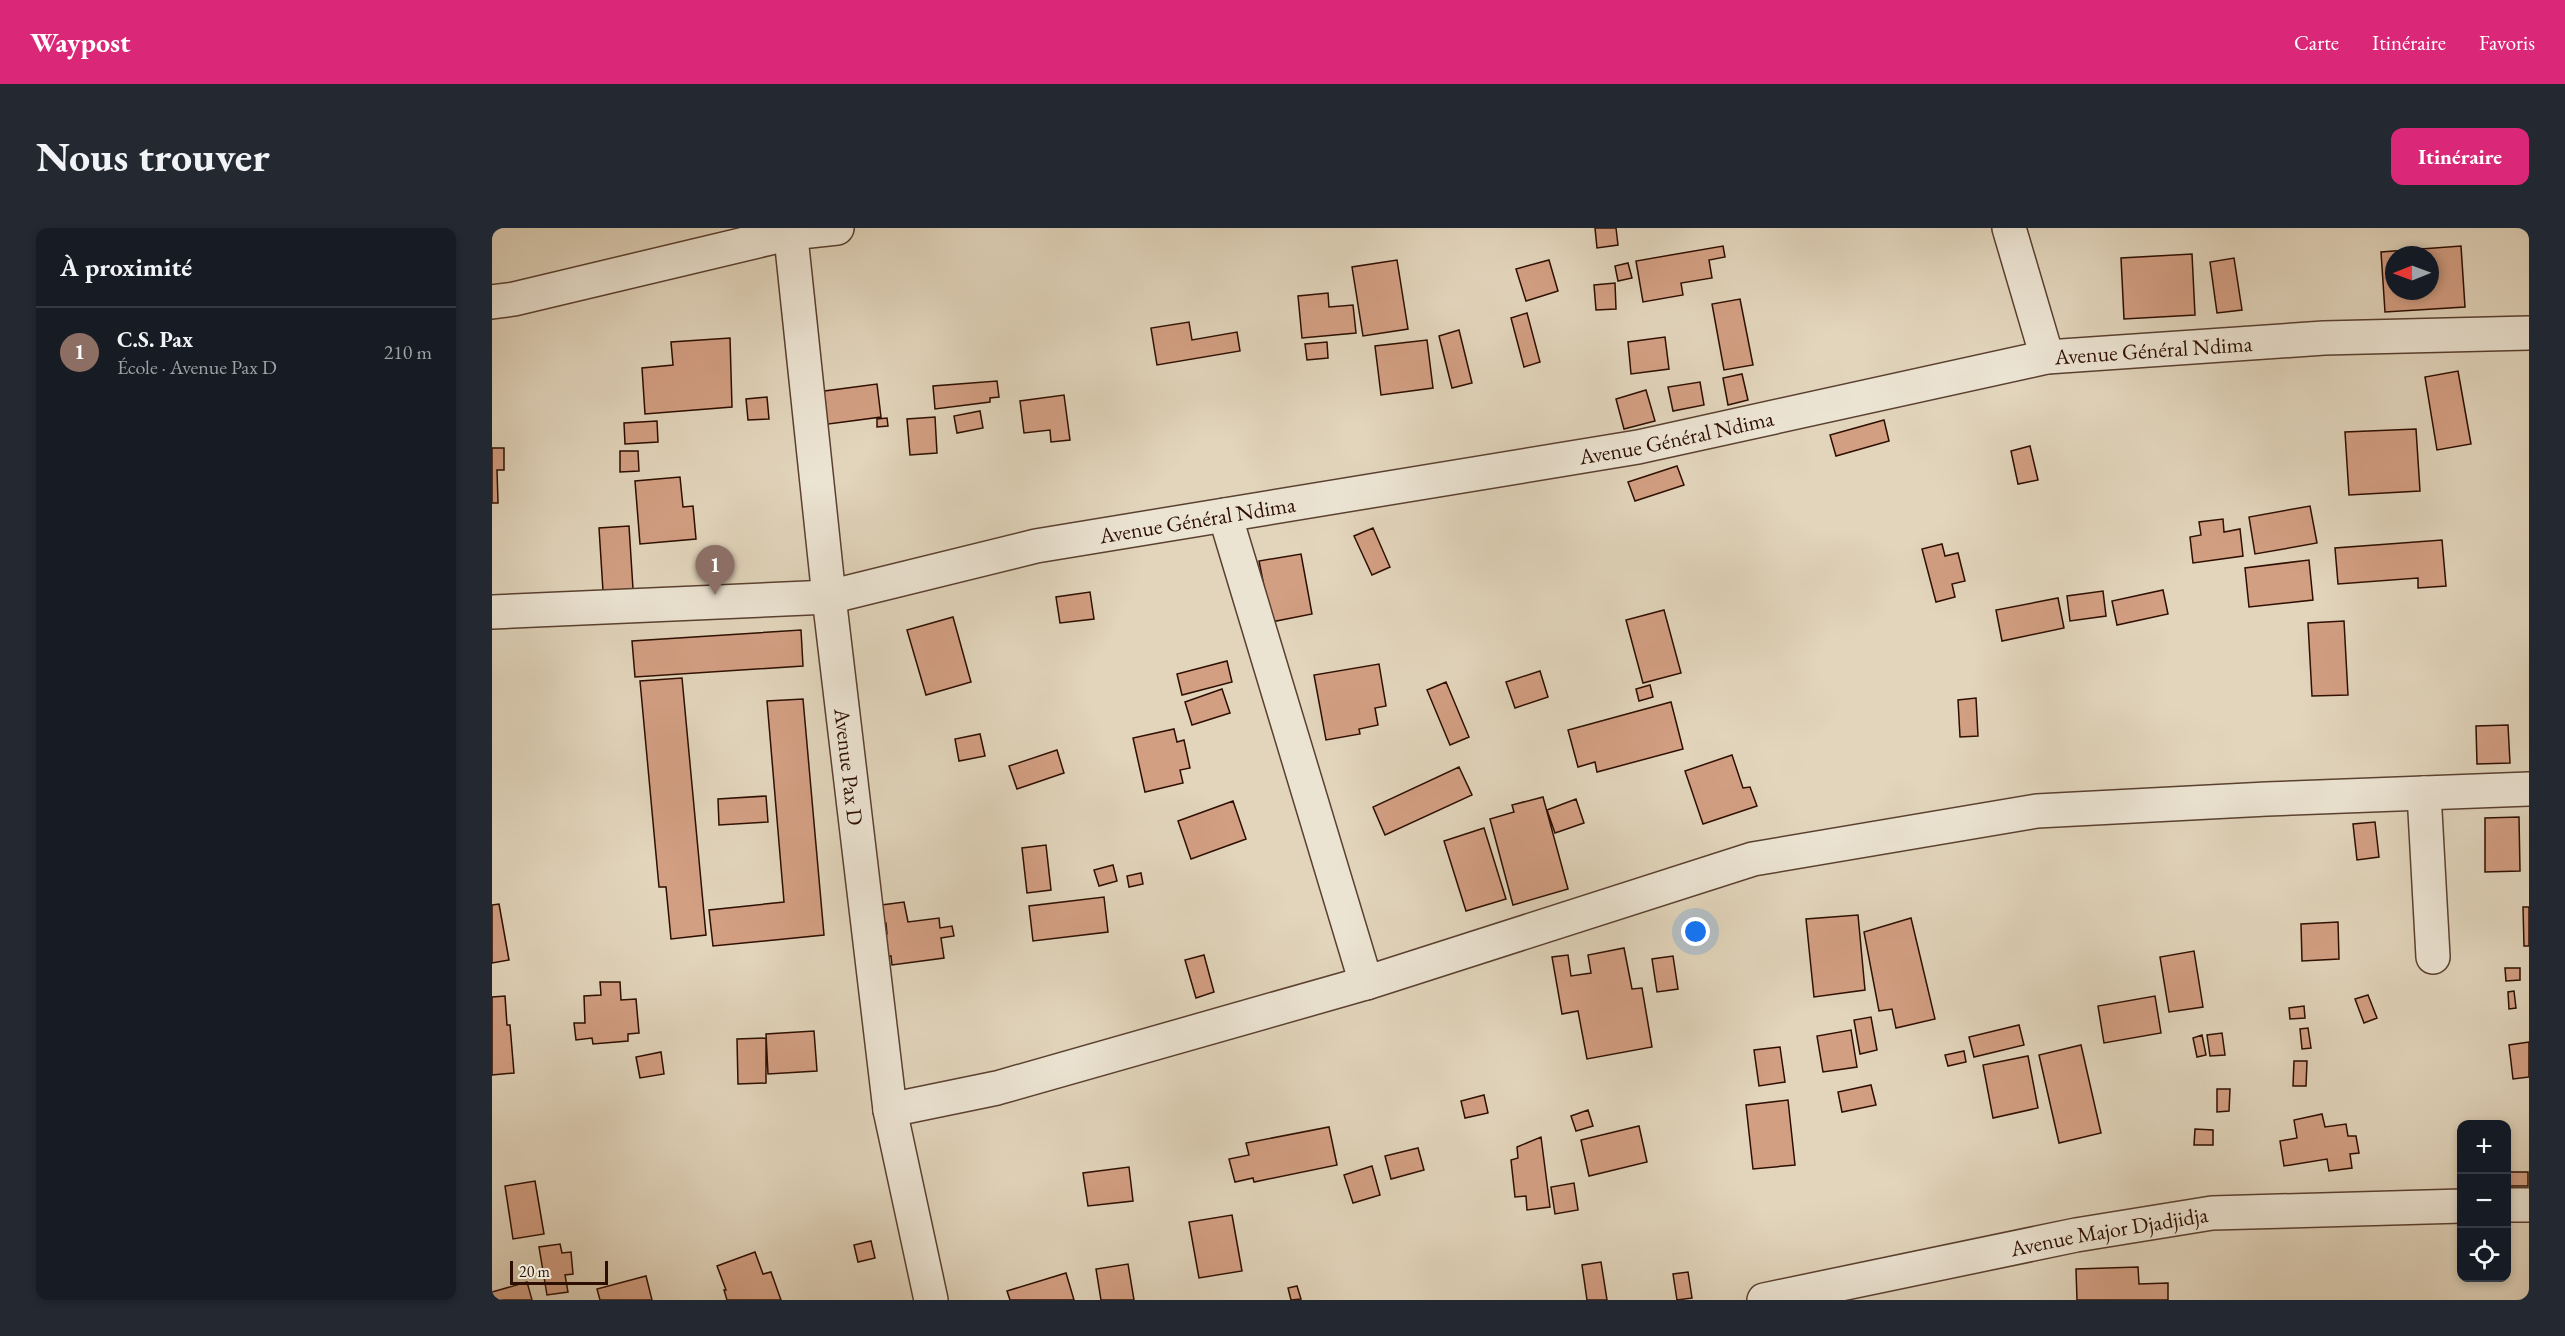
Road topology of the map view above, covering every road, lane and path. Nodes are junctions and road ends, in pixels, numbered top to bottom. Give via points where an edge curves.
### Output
1 (837, 228) edge
2 (2008, 228) edge
3 (791, 230) edge
4 (492, 302) edge
5 (2529, 333) edge
6 (2047, 357) junction
7 (1225, 515) junction
8 (828, 597) junction
9 (492, 612) edge
10 (2529, 789) edge
11 (2424, 793) junction
12 (2433, 957) dead end
13 (1366, 983) junction
14 (890, 1110) junction
15 (2511, 1205) edge
16 (2529, 1205) edge
17 (2457, 1206) edge
18 (931, 1300) edge
19 (1764, 1300) edge

1 - 3 street
2 - 6 street
3 - 4 street
3 - 8 street, Avenue Pax D
5 - 6 street, Avenue Général Ndima via 2324,338
6 - 7 street, Avenue Général Ndima via 1638,447
7 - 8 street, Avenue Général Ndima via 1036,546
7 - 13 street
8 - 9 street, Avenue Général Ndima
8 - 14 street, Avenue Pax D
10 - 11 street
11 - 12 street
11 - 13 street via 2037,811 1753,859
13 - 14 street via 997,1088
14 - 18 street, Avenue Pax D
15 - 16 street
17 - 19 street, Avenue Major Djadjidja via 2212,1213 2076,1235

